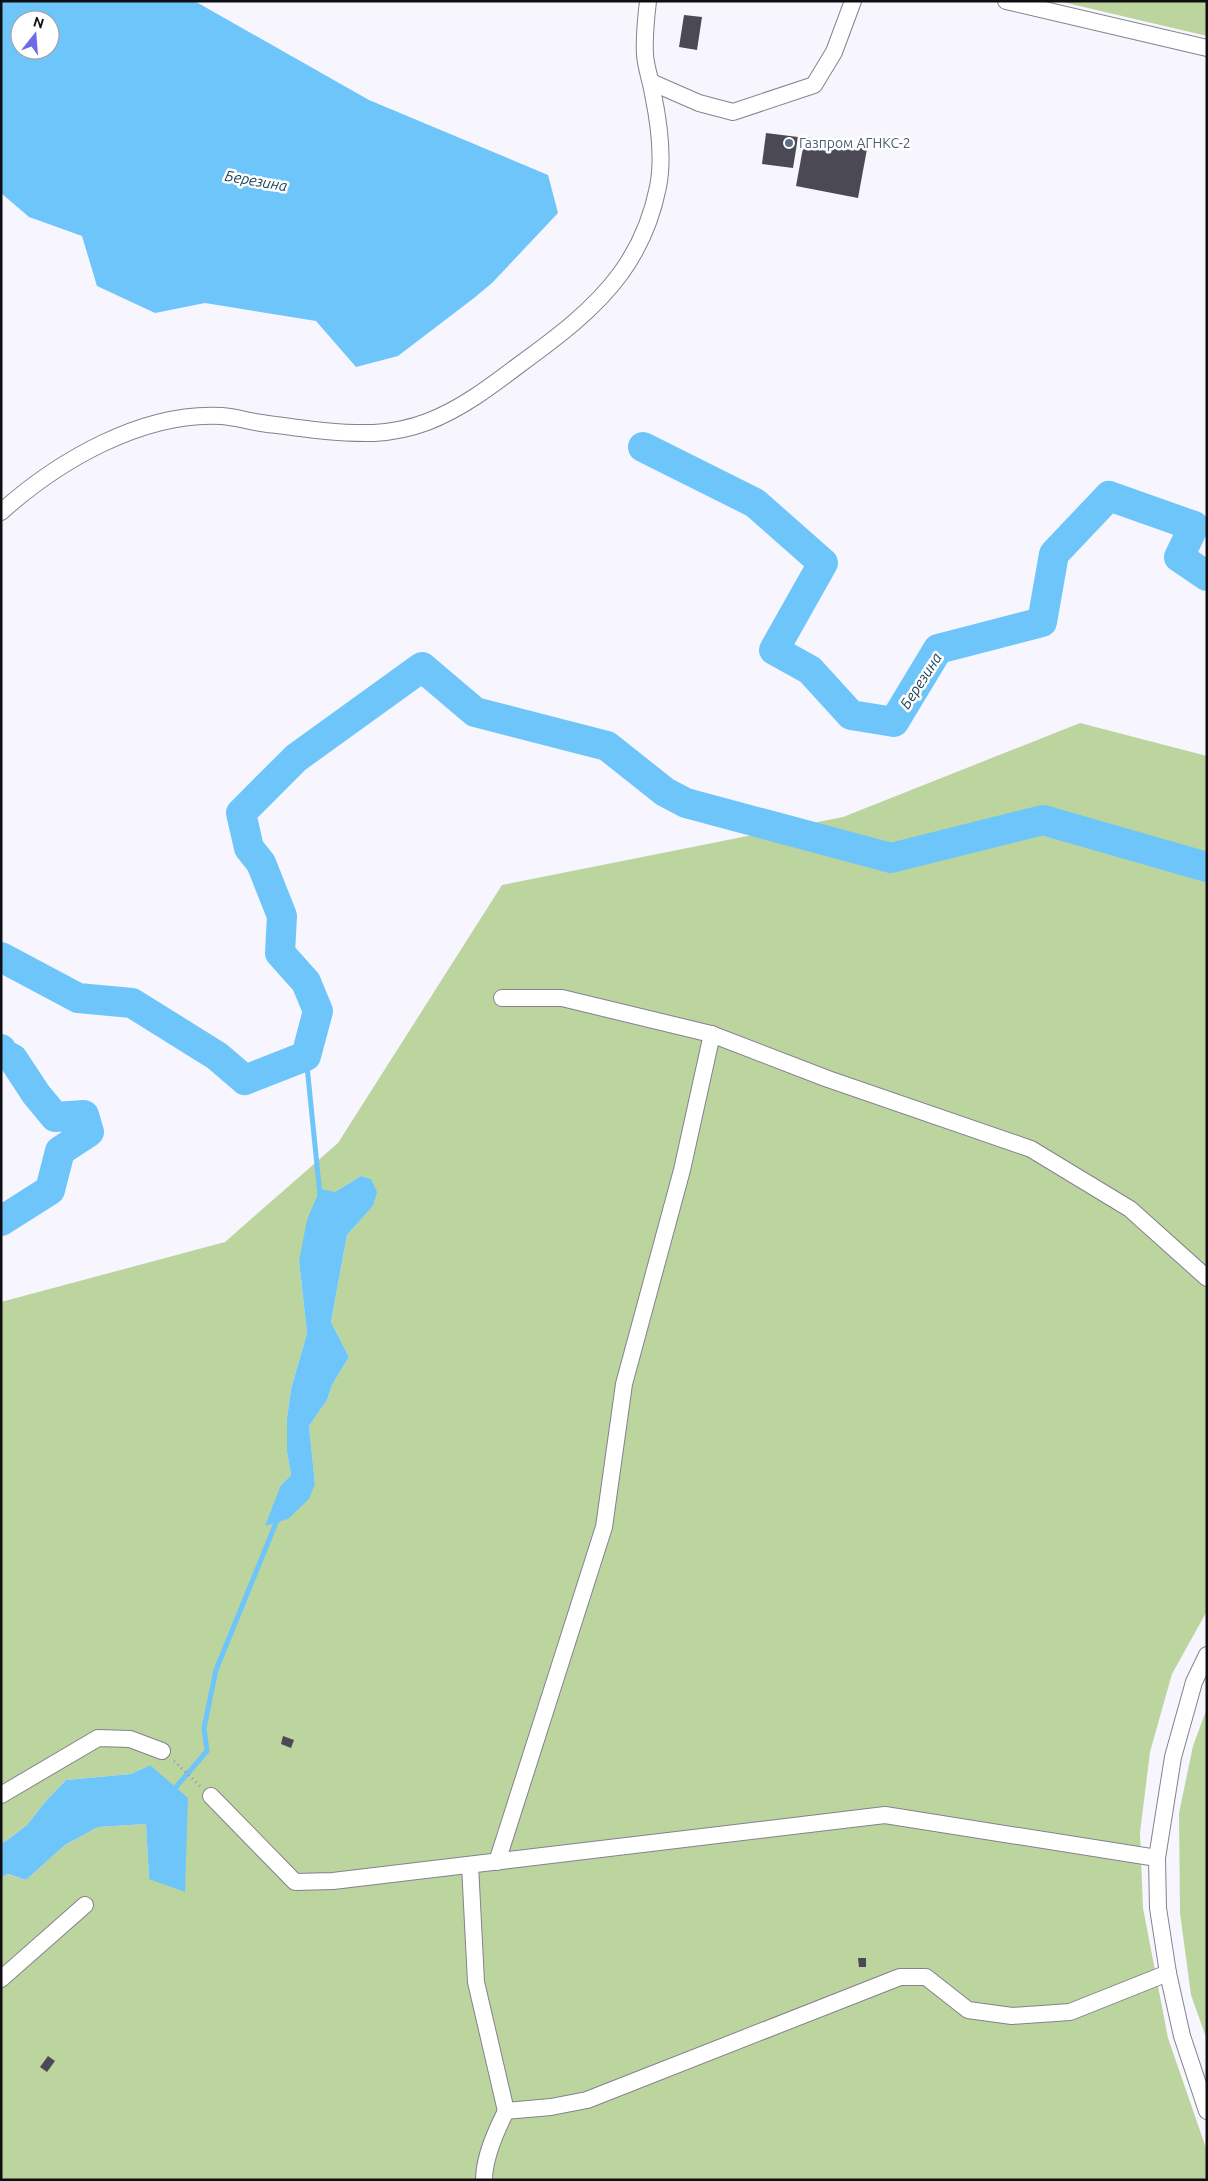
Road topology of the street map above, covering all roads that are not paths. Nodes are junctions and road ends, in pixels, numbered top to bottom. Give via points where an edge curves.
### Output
1 (648, 1) edge
2 (852, 1) edge
3 (1006, 1) edge
4 (1207, 48) edge
5 (651, 82) junction
6 (1, 512) edge
7 (502, 998) dead end
8 (712, 1034) junction
9 (1207, 1278) edge
10 (1207, 1655) edge
11 (162, 1750) road end
12 (1, 1795) edge
13 (211, 1796) road end
14 (1157, 1858) junction
15 (497, 1862) junction
16 (470, 1865) junction
17 (85, 1905) dead end
18 (1168, 1973) junction
19 (1, 1978) edge
20 (1207, 2110) edge
21 (506, 2111) junction
22 (484, 2180) edge

1 - 5 street via 645,55
2 - 5 street via 834,52 814,85 733,112 699,103
3 - 4 street
5 - 6 street via 660,144 658,186 637,246 621,273 575,322 478,396 426,422 375,433 292,427 224,416 166,420 82,454 38,482
7 - 8 street via 562,998
8 - 9 street via 828,1079 1031,1149 1130,1209
8 - 15 street via 682,1170 624,1384 604,1527
10 - 14 street via 1194,1682 1173,1757
11 - 12 street via 130,1739 98,1738
13 - 16 street via 295,1882 333,1881
14 - 15 street via 885,1815
14 - 18 street via 1158,1908
15 - 16 street
16 - 21 street via 476,1982
17 - 19 street
18 - 20 street via 1182,2036
18 - 21 street via 1070,2012 1012,2016 968,2010 926,1977 900,1977 587,2100
21 - 22 street via 495,2132

